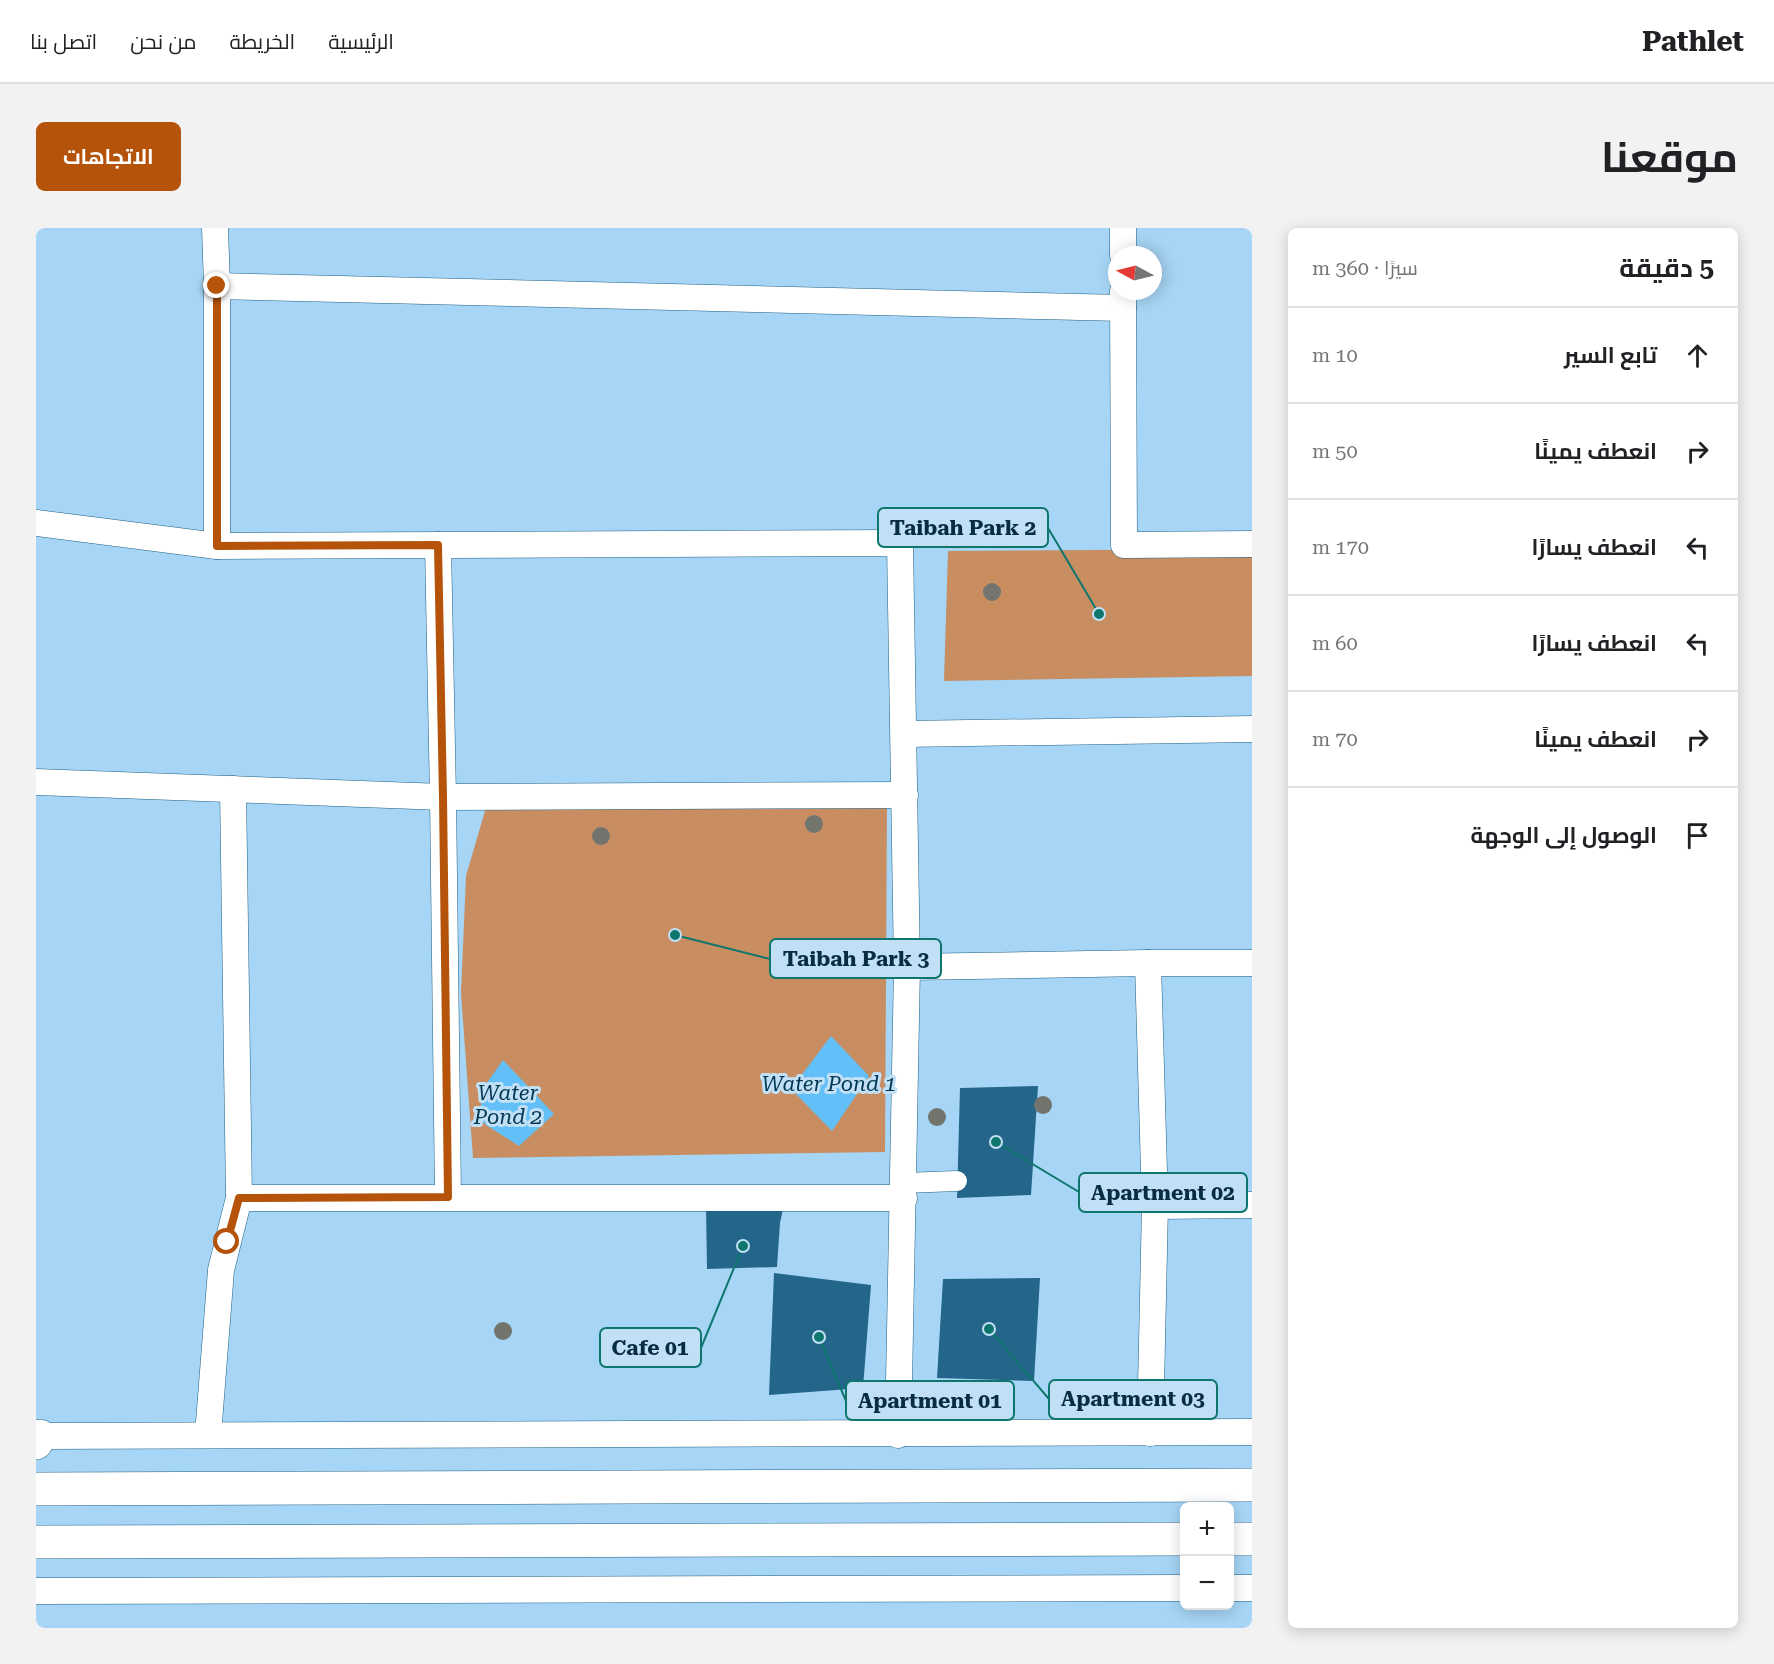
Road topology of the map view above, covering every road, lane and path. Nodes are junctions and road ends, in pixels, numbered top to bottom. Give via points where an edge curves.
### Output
1 (215, 228) edge
2 (1123, 228) edge
3 (1123, 246) edge
4 (217, 286) junction
5 (1108, 299) edge
6 (1123, 300) edge
7 (36, 523) edge
8 (1252, 544) edge
9 (438, 545) junction
10 (217, 546) junction
11 (1252, 729) edge
12 (904, 734) junction
13 (36, 782) edge
14 (232, 789) junction
15 (905, 795) junction
16 (443, 797) junction
17 (1148, 963) junction
18 (1252, 963) edge
19 (907, 966) junction
20 (957, 1181) dead end
21 (904, 1190) junction
22 (448, 1197) junction
23 (239, 1198) junction
24 (1252, 1205) edge
25 (1155, 1206) junction
26 (1252, 1432) edge
27 (1150, 1433) junction
28 (208, 1435) junction
29 (898, 1435) junction
30 (37, 1438) edge
31 (1252, 1485) edge
32 (36, 1489) edge
33 (1180, 1539) edge
34 (1234, 1539) edge
35 (1252, 1539) edge
36 (36, 1542) edge
37 (1234, 1546) edge
38 (1252, 1551) edge
39 (39, 1587) edge
40 (1180, 1588) edge
41 (1234, 1588) edge
42 (1252, 1588) edge

1 - 4 street
2 - 3 street
4 - 5 street
4 - 10 street
6 - 8 street via 1124,545
7 - 10 street
9 - 10 street
9 - 12 street via 900,543
9 - 16 street
11 - 12 street
12 - 15 street
13 - 14 street
14 - 16 street
14 - 23 street
15 - 16 street
15 - 19 street
16 - 22 street
17 - 18 street
17 - 19 street
17 - 25 street
19 - 21 street
20 - 21 street
21 - 22 street
21 - 29 street
22 - 23 street
23 - 28 street via 221,1270
24 - 25 street
25 - 27 street
26 - 27 street
27 - 29 street
28 - 29 street
28 - 30 street
31 - 32 main road
33 - 36 main road
34 - 35 main road
37 - 38 street
39 - 40 street
41 - 42 street

